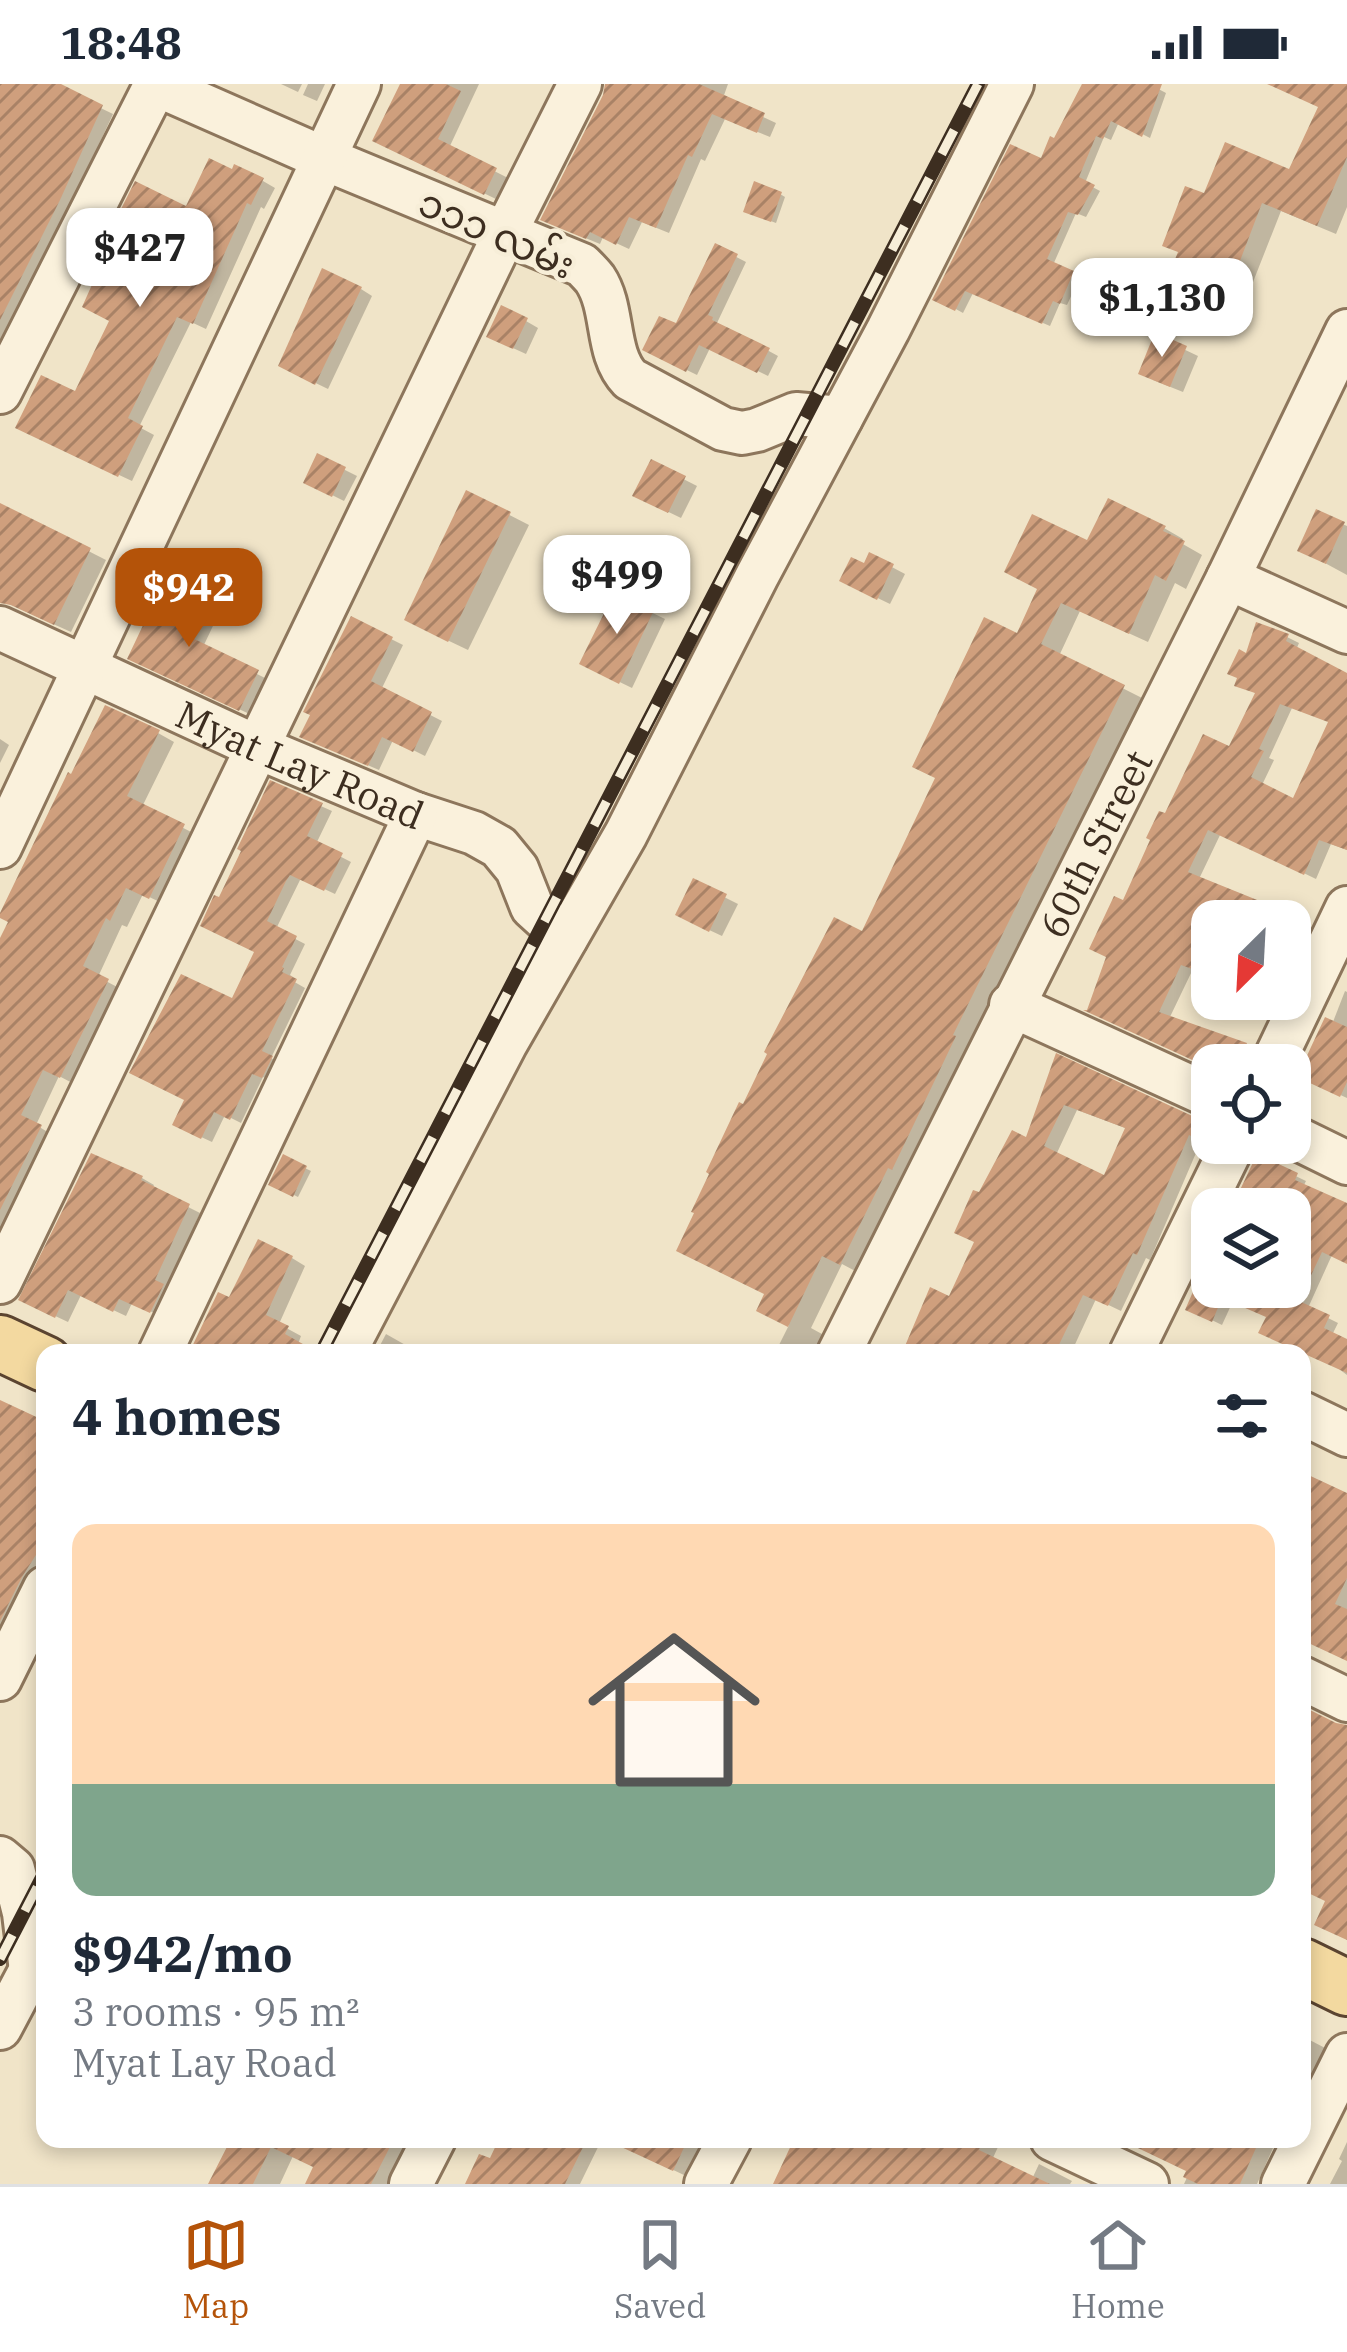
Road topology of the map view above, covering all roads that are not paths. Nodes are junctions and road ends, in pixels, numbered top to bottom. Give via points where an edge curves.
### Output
1 (155, 84) edge
2 (359, 84) edge
3 (580, 84) edge
4 (1012, 84) edge
5 (323, 158) junction
6 (505, 233) junction
7 (1347, 331) edge
8 (0, 392) edge
9 (841, 418) junction
10 (1228, 578) junction
11 (0, 628) edge
12 (1347, 632) edge
13 (86, 670) junction
14 (257, 747) junction
15 (416, 814) junction
16 (0, 847) edge
17 (1347, 908) edge
18 (566, 938) junction
19 (1011, 1005) junction
20 (1281, 1044) edge
21 (1191, 1087) edge
22 (1311, 1145) edge
23 (1347, 1163) edge
24 (1225, 1164) edge
25 (0, 1282) edge
26 (0, 1343) edge
27 (164, 1344) edge
28 (349, 1344) edge
29 (843, 1344) edge
30 (1151, 1344) edge
31 (36, 1360) edge
32 (1311, 1417) edge
33 (1347, 1435) edge
34 (36, 1606) edge
35 (0, 1679) edge
36 (1311, 1682) edge
37 (1347, 1700) edge
38 (0, 1858) edge
39 (36, 1951) edge
40 (36, 1961) edge
41 (1311, 1970) edge
42 (1347, 1988) edge
43 (0, 2029) edge
44 (1347, 2055) edge
45 (1311, 2128) edge
46 (429, 2148) edge
47 (725, 2148) edge
48 (1071, 2148) edge
49 (1301, 2148) edge
50 (411, 2184) edge
51 (706, 2184) edge
52 (1147, 2184) edge
53 (1283, 2184) edge

1 - 5 street, ၁၁၁ လမ်း
1 - 8 street
2 - 5 street
3 - 6 street
4 - 9 street
5 - 6 street, ၁၁၁ လမ်း
5 - 13 street
6 - 9 street, ၁၁၁ လမ်း via 582,265 597,281 619,368 630,379 742,434 796,414
6 - 14 street
7 - 10 street, 60th Street
9 - 18 street
10 - 12 street
10 - 19 street, 60th Street
11 - 13 street, Myat Lay Road
13 - 14 street, Myat Lay Road
13 - 16 street
14 - 15 street, Myat Lay Road
14 - 25 street
15 - 18 street, Myat Lay Road via 499,847 532,907
15 - 27 street
17 - 20 street
18 - 28 street
19 - 21 street
19 - 29 street, 60th Street
22 - 23 street
24 - 30 street
26 - 31 main road
32 - 33 street
34 - 35 street
36 - 37 street
38 - 39 street via 14,1870
40 - 43 street
41 - 42 main road
44 - 45 street
46 - 50 street
47 - 51 street
48 - 52 street
49 - 53 street

